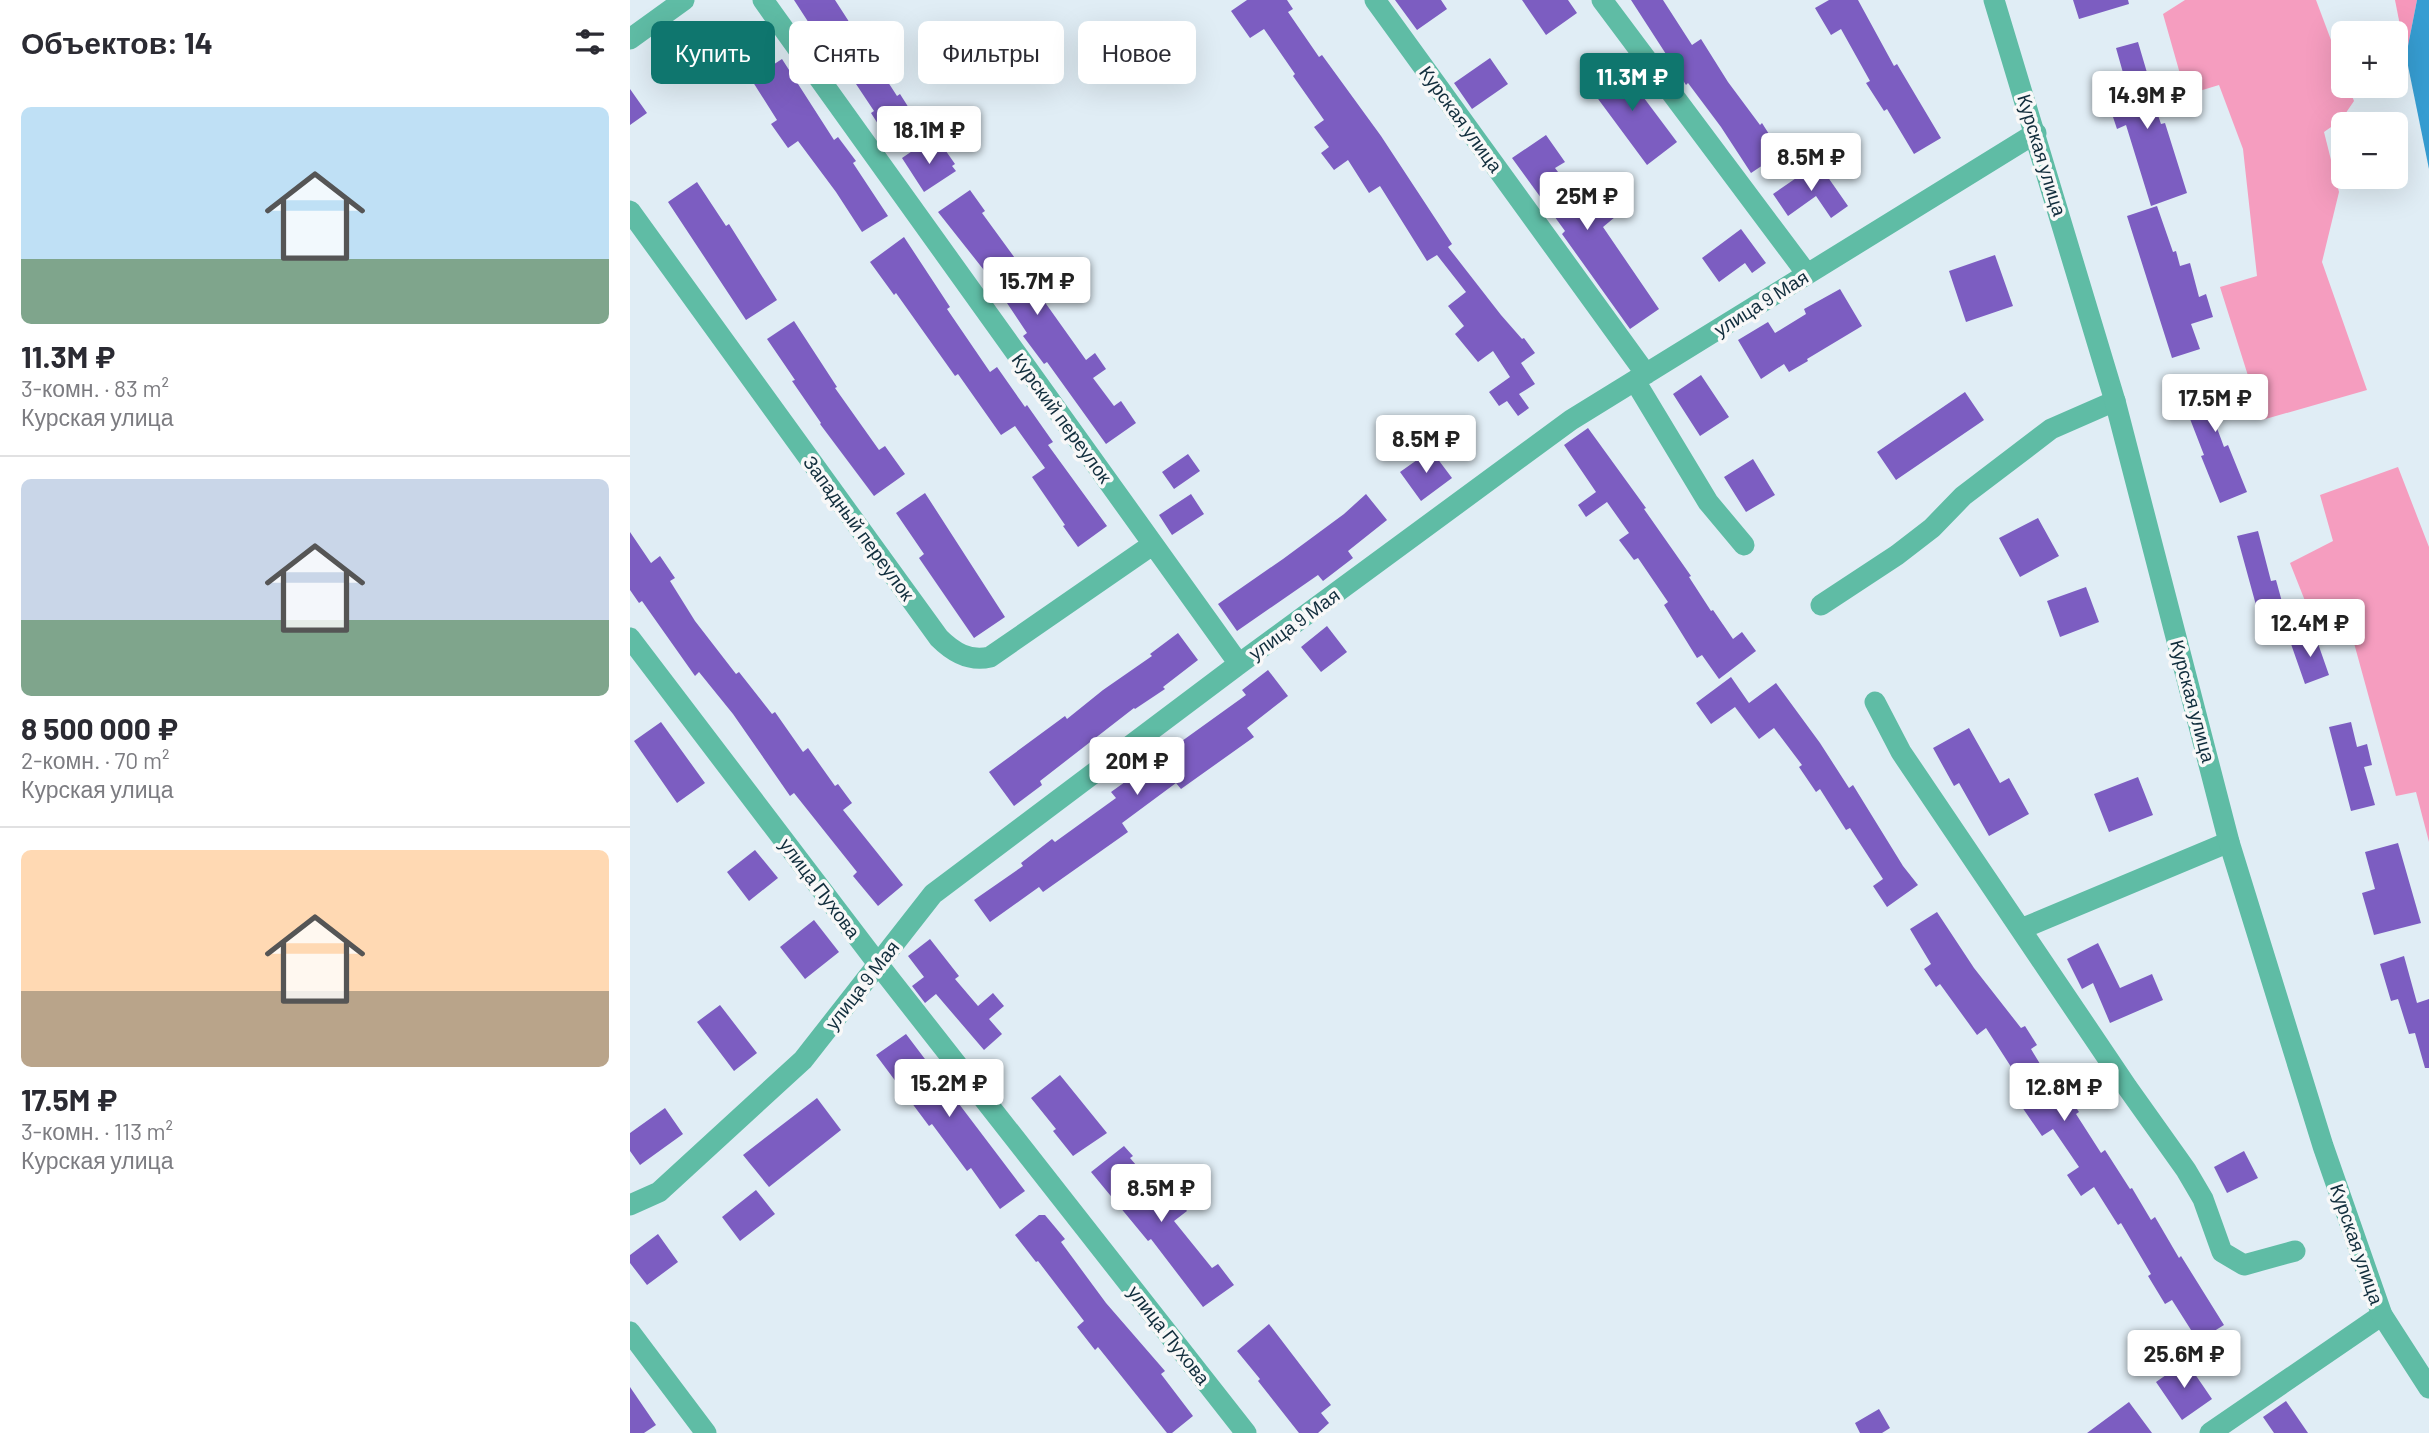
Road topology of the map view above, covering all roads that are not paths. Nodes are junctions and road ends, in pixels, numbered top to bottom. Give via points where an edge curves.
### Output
1 (684, 0) edge
2 (763, 0) edge
3 (1375, 0) edge
4 (1602, 0) edge
5 (1994, 0) edge
6 (630, 39) edge
7 (2036, 133) junction
8 (630, 211) edge
9 (1807, 274) junction
10 (1641, 377) junction
11 (2115, 401) junction
12 (1152, 544) junction
13 (1744, 545) dead end
14 (1821, 605) dead end
15 (630, 638) edge
16 (1239, 664) junction
17 (1875, 702) dead end
18 (2229, 842) junction
19 (2021, 929) junction
20 (878, 964) junction
21 (630, 1205) edge
22 (2295, 1251) dead end
23 (2382, 1315) junction
24 (630, 1332) edge
25 (2429, 1388) edge
26 (706, 1433) edge
27 (1246, 1433) edge
28 (2210, 1433) edge

1 - 6 street
2 - 12 street, Курский переулок
3 - 10 street, Курская улица
4 - 9 street
5 - 7 street, Курская улица
7 - 9 street, улица 9 Мая
7 - 11 street, Курская улица
8 - 12 street, Западный переулок via 939,638 954,651 976,659 990,657
9 - 10 street, улица 9 Мая
10 - 13 street, Курская улица via 1708,502
10 - 16 street, улица 9 Мая via 1571,420
11 - 14 street via 2050,429 1963,496 1897,555
11 - 18 street, Курская улица
12 - 16 street, Курский переулок
15 - 20 street, улица Пухова
16 - 20 street, улица 9 Мая via 933,894
17 - 19 street via 1901,752
18 - 19 street
18 - 23 street, Курская улица via 2323,1146
19 - 22 street via 2186,1170 2203,1199 2222,1252 2244,1265
20 - 21 street, улица 9 Мая via 803,1060 659,1192
20 - 27 street, улица Пухова
23 - 25 street, Курская улица
23 - 28 street
24 - 26 street

